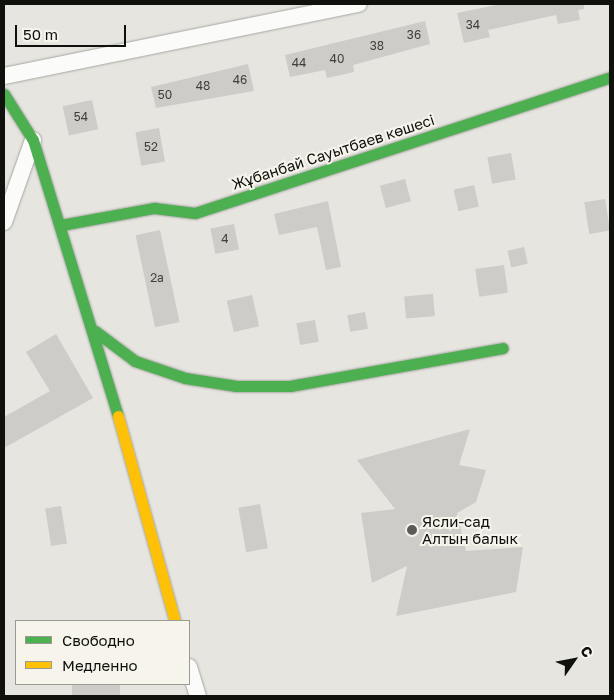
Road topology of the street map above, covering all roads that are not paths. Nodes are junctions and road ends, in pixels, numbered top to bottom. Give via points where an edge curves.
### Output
1 (359, 4) edge
2 (4, 76) edge
3 (610, 77) edge
4 (4, 94) edge
5 (33, 140) junction
6 (4, 222) edge
7 (61, 225) junction
8 (95, 331) junction
9 (503, 348) dead end
10 (175, 620) edge
11 (190, 670) edge
12 (198, 696) edge

1 - 2 street
3 - 7 street, Жұбанбай Сауытбаев көшесі via 196,213 154,208
4 - 5 street
5 - 6 street
5 - 7 street
7 - 8 street
8 - 9 street via 135,360 184,378 236,386 290,386
8 - 10 street
11 - 12 street

